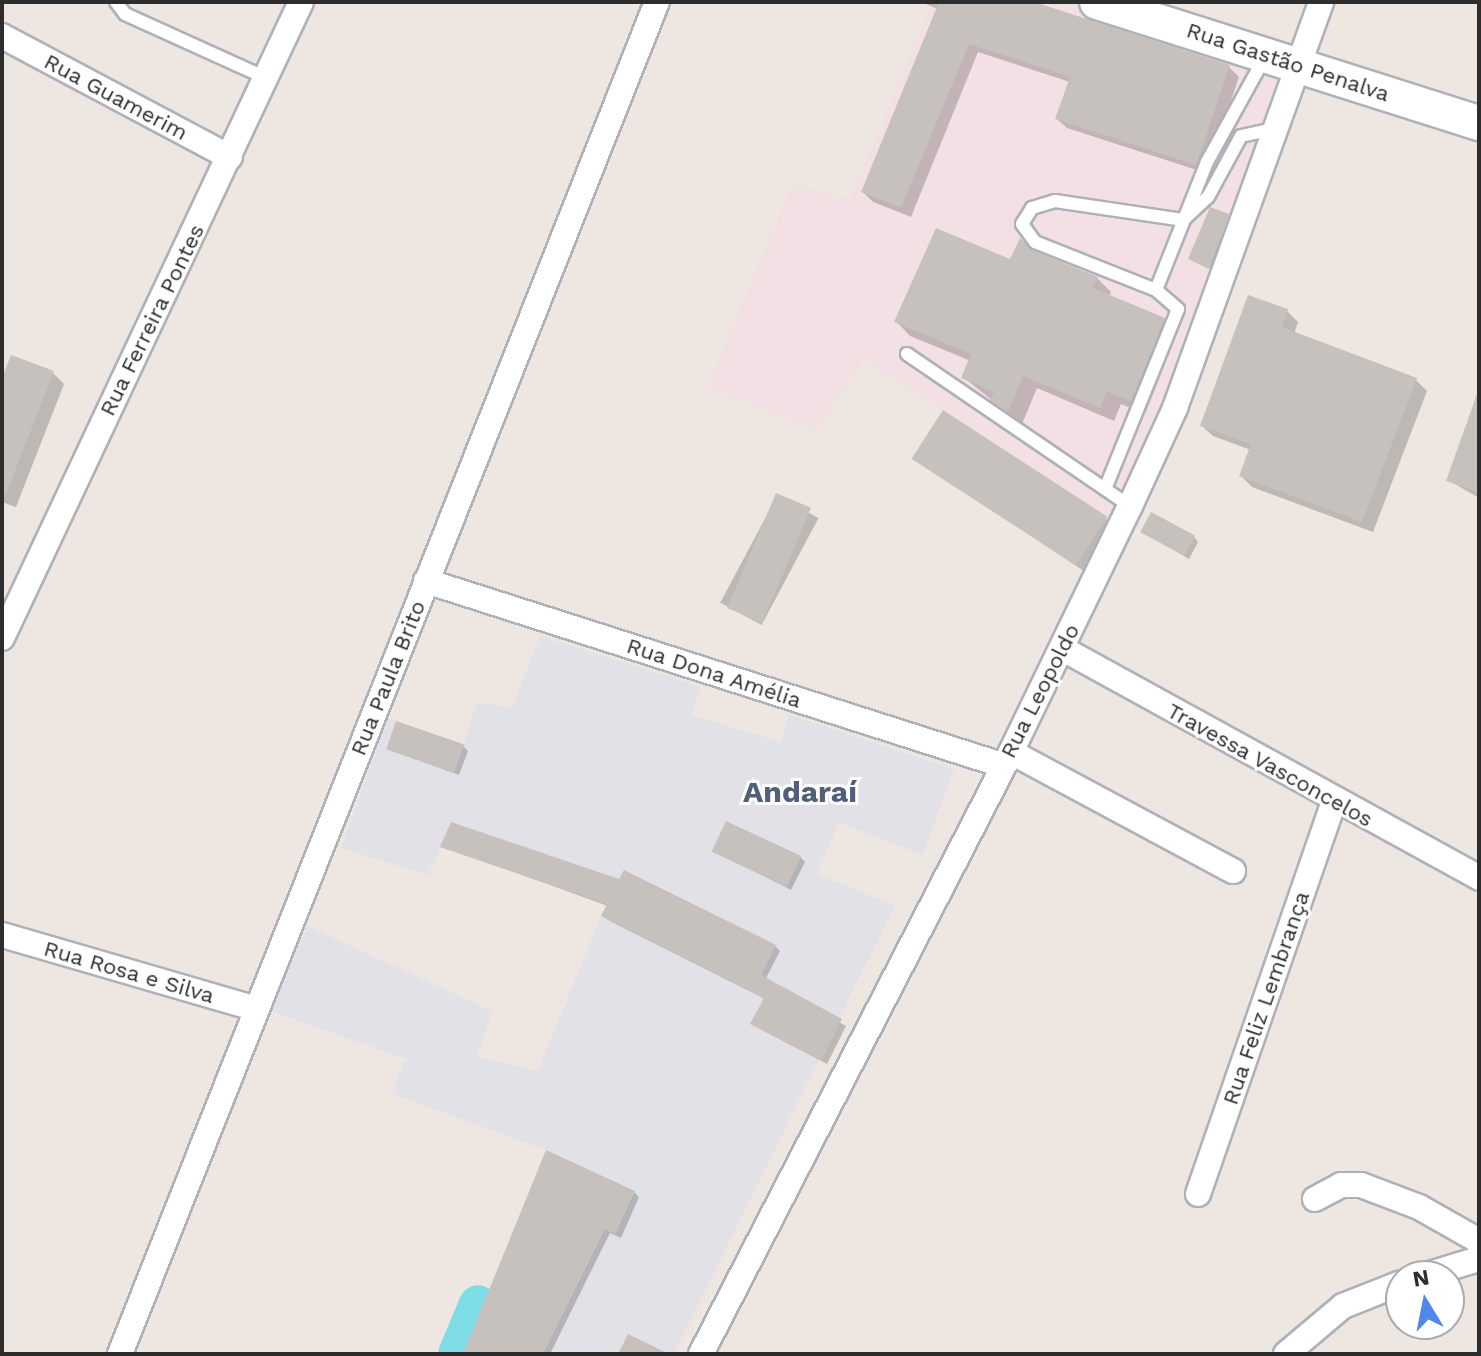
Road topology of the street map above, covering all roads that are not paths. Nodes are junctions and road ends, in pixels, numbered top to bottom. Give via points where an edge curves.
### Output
1 (116, 2) edge
2 (301, 2) edge
3 (657, 2) edge
4 (1097, 2) edge
5 (1321, 2) edge
6 (2, 36) edge
7 (1282, 60) junction
8 (266, 78) junction
9 (1479, 123) edge
10 (1275, 129) junction
11 (230, 157) junction
12 (1183, 220) junction
13 (1156, 290) junction
14 (907, 354) dead end
15 (1105, 489) junction
16 (1130, 506) junction
17 (426, 581) junction
18 (2, 638) edge
19 (1063, 649) junction
20 (1006, 759) junction
21 (1334, 802) junction
22 (1233, 871) dead end
23 (1479, 878) edge
24 (2, 935) edge
25 (256, 1009) junction
26 (1198, 1194) dead end
27 (1315, 1199) dead end
28 (1479, 1241) edge
29 (1385, 1289) edge
30 (120, 1354) edge
31 (701, 1354) edge
32 (1286, 1354) edge

1 - 8 lane via 125,14
2 - 8 street, Rua Ferreira Pontes
3 - 17 street, Rua Paula Brito
4 - 7 street, Rua Gastão Penalva
5 - 7 street, Rua Leopoldo
6 - 11 street, Rua Guamerim
7 - 9 street, Rua Gastão Penalva
7 - 10 street, Rua Leopoldo
7 - 12 lane via 1207,162
8 - 11 street, Rua Ferreira Pontes
10 - 12 lane via 1241,136 1208,197
10 - 16 street, Rua Leopoldo via 1175,408
11 - 18 street, Rua Ferreira Pontes
12 - 13 lane
12 - 13 lane via 1055,201 1032,208 1022,224 1035,242
13 - 15 lane via 1178,309 1176,318
14 - 15 lane
15 - 16 lane
16 - 19 street, Rua Leopoldo
17 - 20 street, Rua Dona Amélia
17 - 25 street, Rua Paula Brito
19 - 20 street, Rua Leopoldo
19 - 21 street, Travessa Vasconcelos
20 - 22 street, Rua Dona Amélia
20 - 31 street, Rua Leopoldo
21 - 23 street, Travessa Vasconcelos
21 - 26 street, Rua Feliz Lembrança
24 - 25 street, Rua Rosa e Silva
25 - 30 street, Rua Paula Brito
27 - 28 street via 1341,1185 1361,1185 1419,1207
29 - 32 street via 1343,1306

